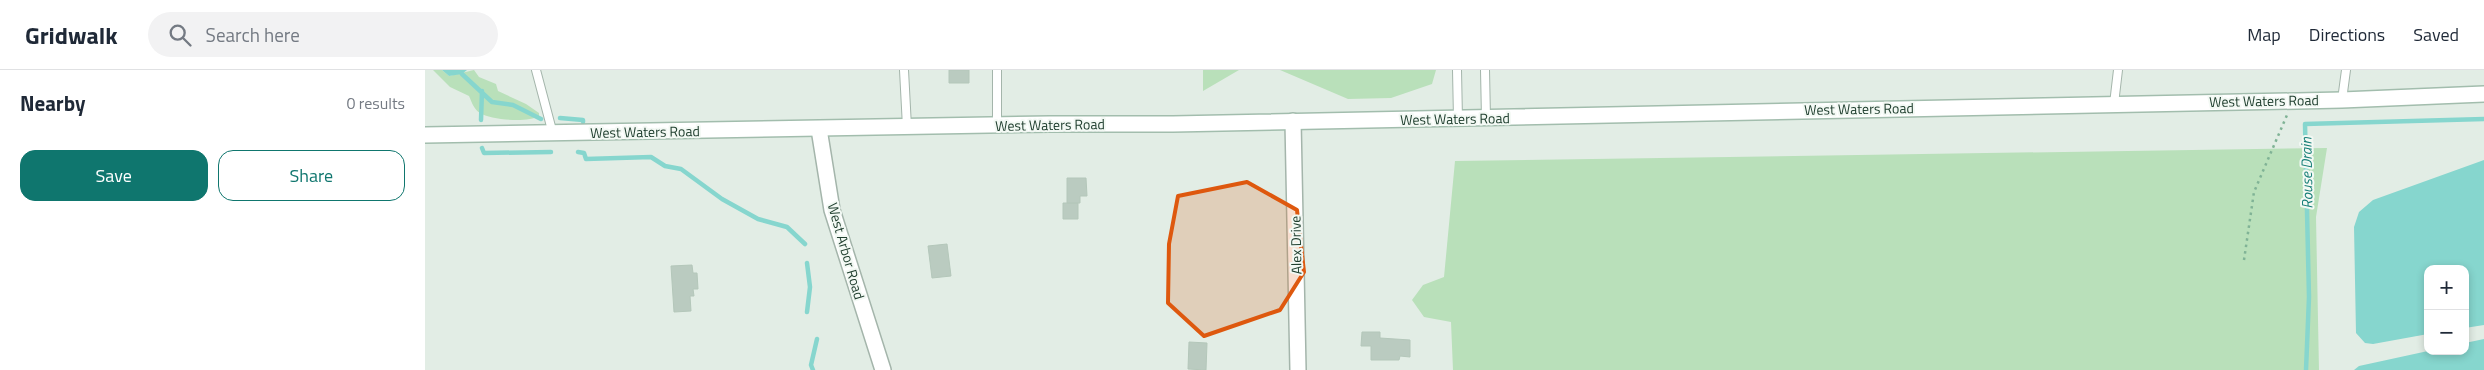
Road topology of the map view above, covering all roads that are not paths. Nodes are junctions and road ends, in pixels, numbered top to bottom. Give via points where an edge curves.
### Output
1 (536, 70) edge
2 (904, 70) edge
3 (997, 70) edge
4 (1457, 70) edge
5 (1485, 70) edge
6 (2118, 70) edge
7 (2345, 70) edge
8 (2484, 94) edge
9 (2342, 100) junction
10 (2114, 104) junction
11 (1485, 118) junction
12 (1458, 119) junction
13 (1293, 121) junction
14 (997, 125) junction
15 (907, 127) junction
16 (819, 129) junction
17 (553, 134) junction
18 (425, 135) edge
19 (883, 370) edge
20 (1298, 370) edge

1 - 17 lane
2 - 15 lane
3 - 14 lane
4 - 12 lane
5 - 11 lane
6 - 10 lane
7 - 9 lane
8 - 9 street, West Waters Road
9 - 10 street, West Waters Road
10 - 11 street, West Waters Road
11 - 12 street, West Waters Road
12 - 13 street, West Waters Road
13 - 14 street, West Waters Road
13 - 20 street, Alex Drive
14 - 15 street, West Waters Road
15 - 16 street, West Waters Road
16 - 17 street, West Waters Road
16 - 19 street, West Arbor Road via 832,210
17 - 18 street, West Waters Road

